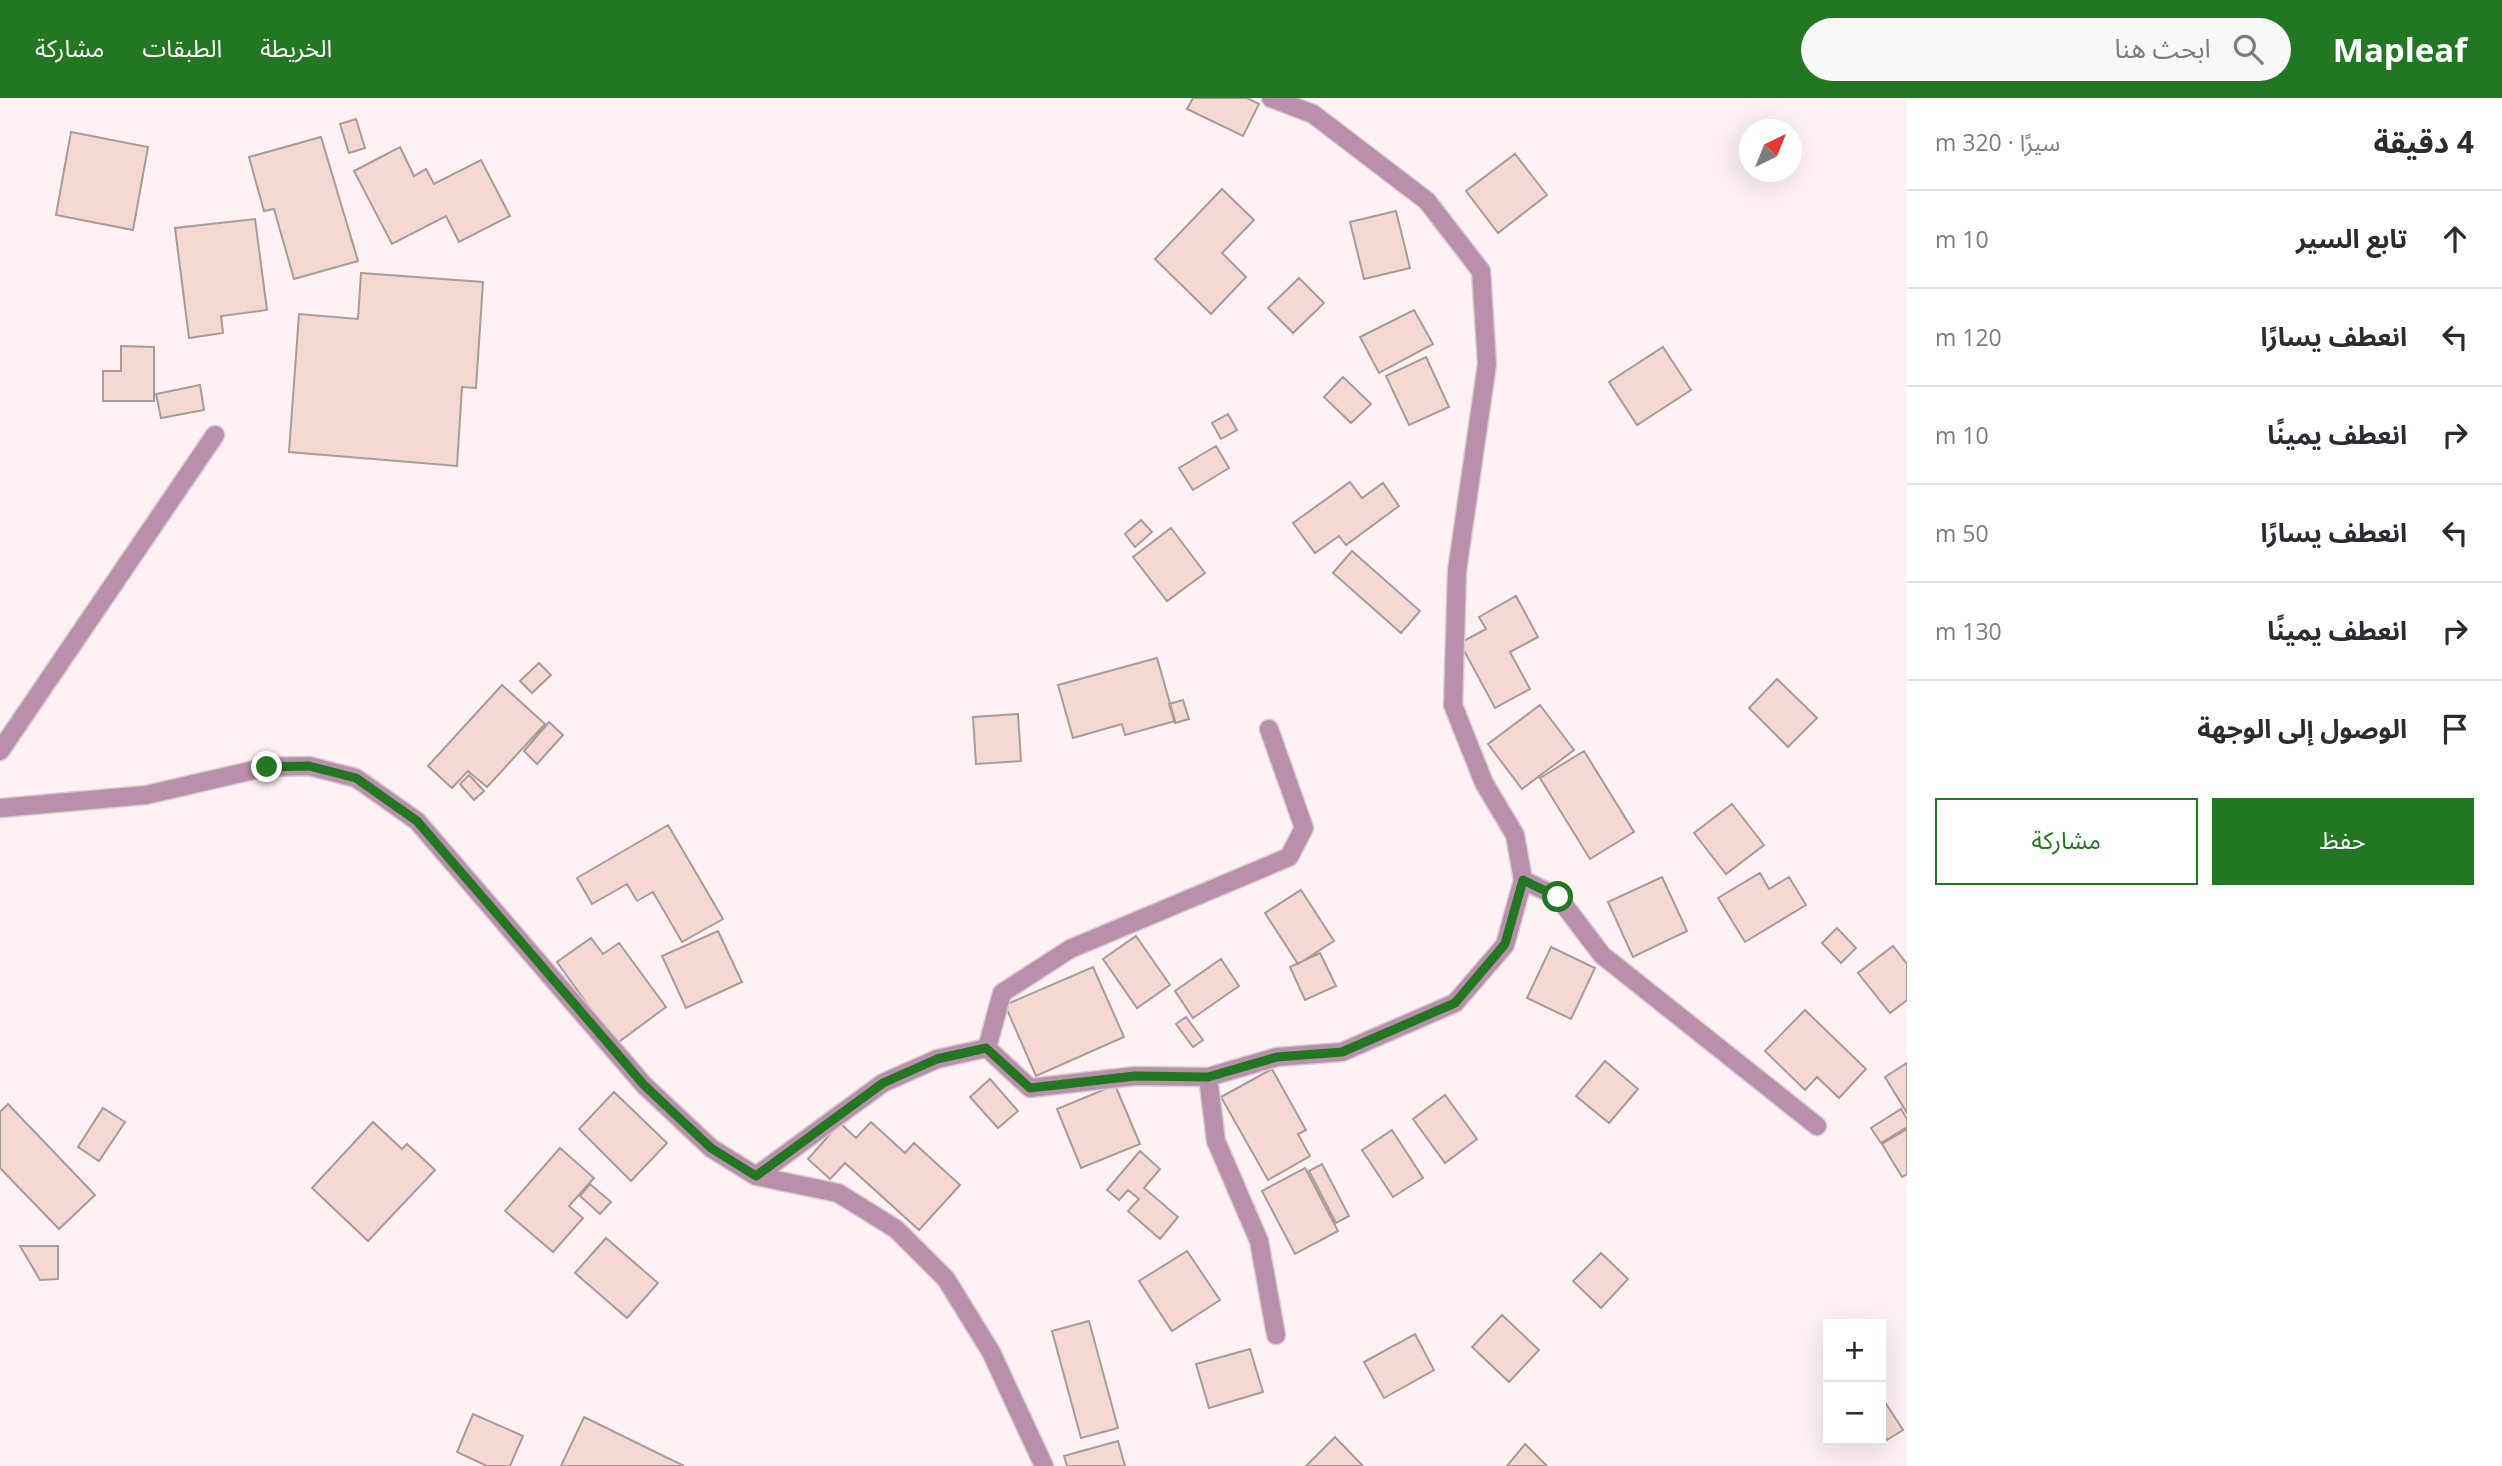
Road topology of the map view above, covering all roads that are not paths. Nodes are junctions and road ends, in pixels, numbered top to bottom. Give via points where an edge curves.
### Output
1 (1271, 98) edge
2 (1314, 106) edge
3 (215, 435) dead end
4 (1269, 729) dead end
5 (0, 751) edge
6 (0, 808) edge
7 (1523, 880) junction
8 (986, 1048) junction
9 (1208, 1077) junction
10 (1817, 1126) dead end
11 (756, 1176) junction
12 (1276, 1335) dead end
13 (1044, 1466) edge

1 - 2 street
2 - 7 street via 1427,201 1481,271 1487,363 1457,571 1452,705 1484,783 1515,835
3 - 5 street
4 - 8 street via 1304,828 1289,857 1070,949 1002,993
6 - 11 street via 146,795 267,767 309,766 356,778 417,821 644,1085 711,1148
7 - 9 street via 1505,944 1455,1003 1342,1052 1277,1057
7 - 10 street via 1558,897 1602,956
8 - 9 street via 1030,1088 1135,1076
8 - 11 street via 937,1059 883,1083
9 - 12 street via 1216,1141 1259,1241
11 - 13 street via 838,1193 896,1229 946,1279 991,1352

